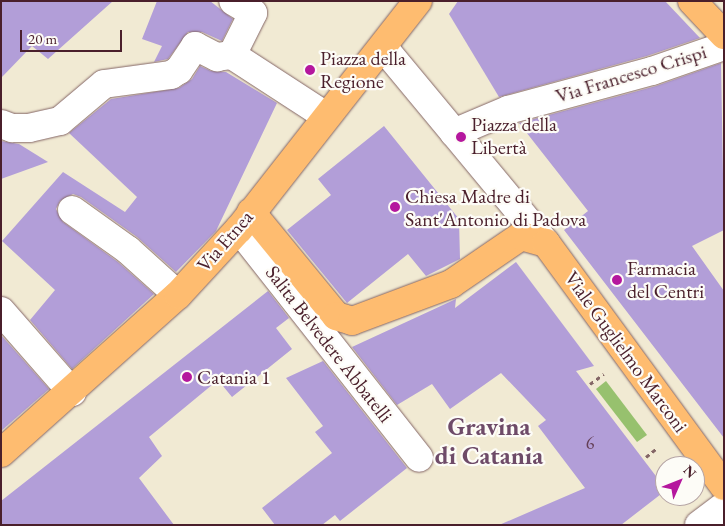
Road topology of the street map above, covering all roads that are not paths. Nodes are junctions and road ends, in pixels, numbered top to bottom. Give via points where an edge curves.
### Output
1 (418, 1) edge
2 (692, 1) edge
3 (237, 3) edge
4 (724, 35) edge
5 (724, 46) edge
6 (383, 47) junction
7 (232, 55) junction
8 (326, 116) junction
9 (1, 124) edge
10 (454, 133) junction
11 (72, 210) dead end
12 (245, 221) junction
13 (546, 243) junction
14 (178, 295) junction
15 (1, 311) edge
16 (72, 392) junction
17 (1, 452) edge
18 (419, 458) dead end
19 (724, 486) edge
20 (724, 506) edge
21 (699, 525) edge

1 - 6 main road, Via Etnea
2 - 4 main road
3 - 7 street via 253,13
5 - 10 street, Via Francesco Crispi via 652,71 508,110
6 - 8 main road, Via Etnea
6 - 10 street
7 - 8 street
7 - 9 street via 216,56 195,46 179,70 171,75 104,84 60,121 28,128
8 - 12 main road, Via Etnea
10 - 13 street
11 - 14 street via 128,250
12 - 13 main road via 336,316 352,321 452,284 521,236
12 - 14 main road, Via Etnea
12 - 18 street, Salita Belvedere Abbatelli
13 - 19 main road, Viale Guglielmo Marconi
14 - 16 main road, Via Etnea
15 - 16 street
16 - 17 main road, Via Etnea
20 - 21 street

